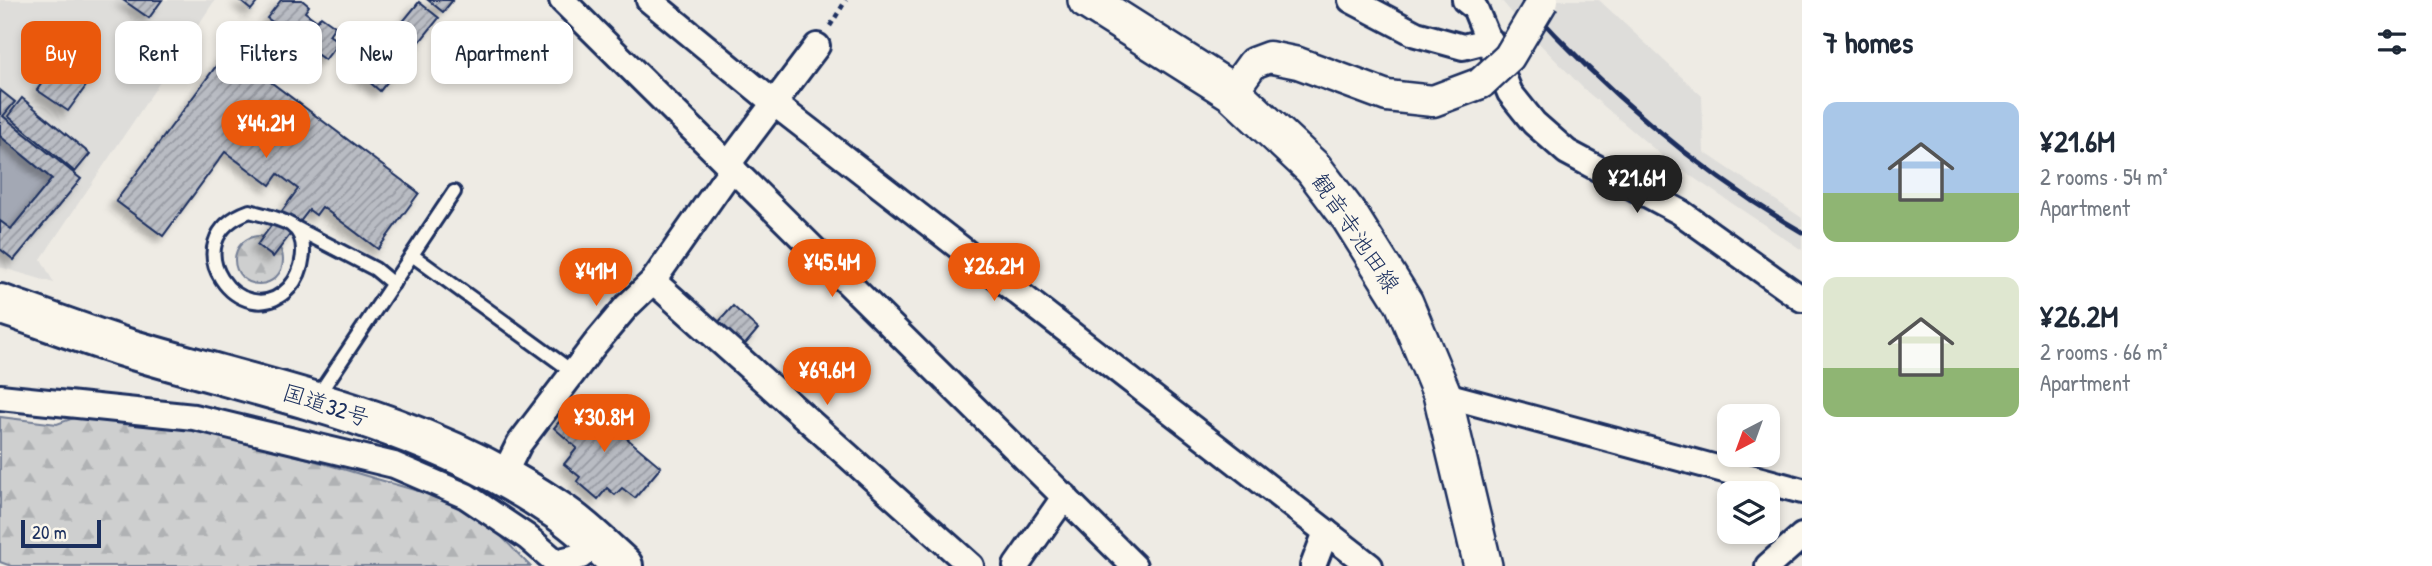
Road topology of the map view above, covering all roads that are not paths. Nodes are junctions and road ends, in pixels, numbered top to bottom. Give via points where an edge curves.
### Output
1 (562, 0) edge
2 (649, 0) edge
3 (1087, 0) edge
4 (1351, 0) edge
5 (1465, 0) edge
6 (1543, 0) edge
7 (1490, 40) junction
8 (817, 46) dead end
9 (1231, 92) junction
10 (775, 104) junction
11 (731, 165) junction
12 (454, 192) dead end
13 (292, 226) junction
14 (412, 255) junction
15 (653, 281) junction
16 (393, 284) junction
17 (1802, 299) edge
18 (0, 304) edge
19 (573, 372) junction
20 (1442, 394) junction
21 (0, 397) edge
22 (314, 400) junction
23 (503, 476) junction
24 (1802, 491) edge
25 (1065, 496) junction
26 (1326, 532) junction
27 (1802, 536) edge
28 (610, 554) edge
29 (971, 566) edge
30 (1016, 566) edge
31 (1134, 566) edge
32 (1313, 566) edge
33 (1370, 566) edge
34 (1483, 566) edge
35 (1768, 566) edge

1 - 11 street
2 - 10 street
3 - 9 main road, 観音寺池田線
4 - 7 street via 1416,34 1463,47
5 - 7 street via 1475,8
6 - 9 street, bridge via 1508,57 1480,83 1433,101 1387,96 1269,57 1253,63
7 - 17 street via 1510,93 1534,123 1567,152 1680,212
8 - 10 street
9 - 20 main road, 観音寺池田線 via 1313,168 1350,217 1404,303
10 - 11 street
10 - 26 street
11 - 15 street
11 - 25 street
12 - 14 lane
13 - 13 lane via 300,239 302,267 286,291 274,298 246,299 222,282 215,269 216,239 236,216 250,211
13 - 16 lane via 375,269
14 - 16 lane
14 - 19 lane
15 - 19 street
15 - 29 street
16 - 22 lane
18 - 22 highway, 国道32号 via 120,346
19 - 23 street via 519,444
20 - 24 street
20 - 34 main road, 観音寺池田線
21 - 28 street via 194,417 394,465 466,496 556,562
22 - 23 highway, 国道32号 via 416,434
23 - 28 highway, 国道32号 via 556,508
25 - 30 street
25 - 31 street
26 - 32 street
26 - 33 street
27 - 35 street

